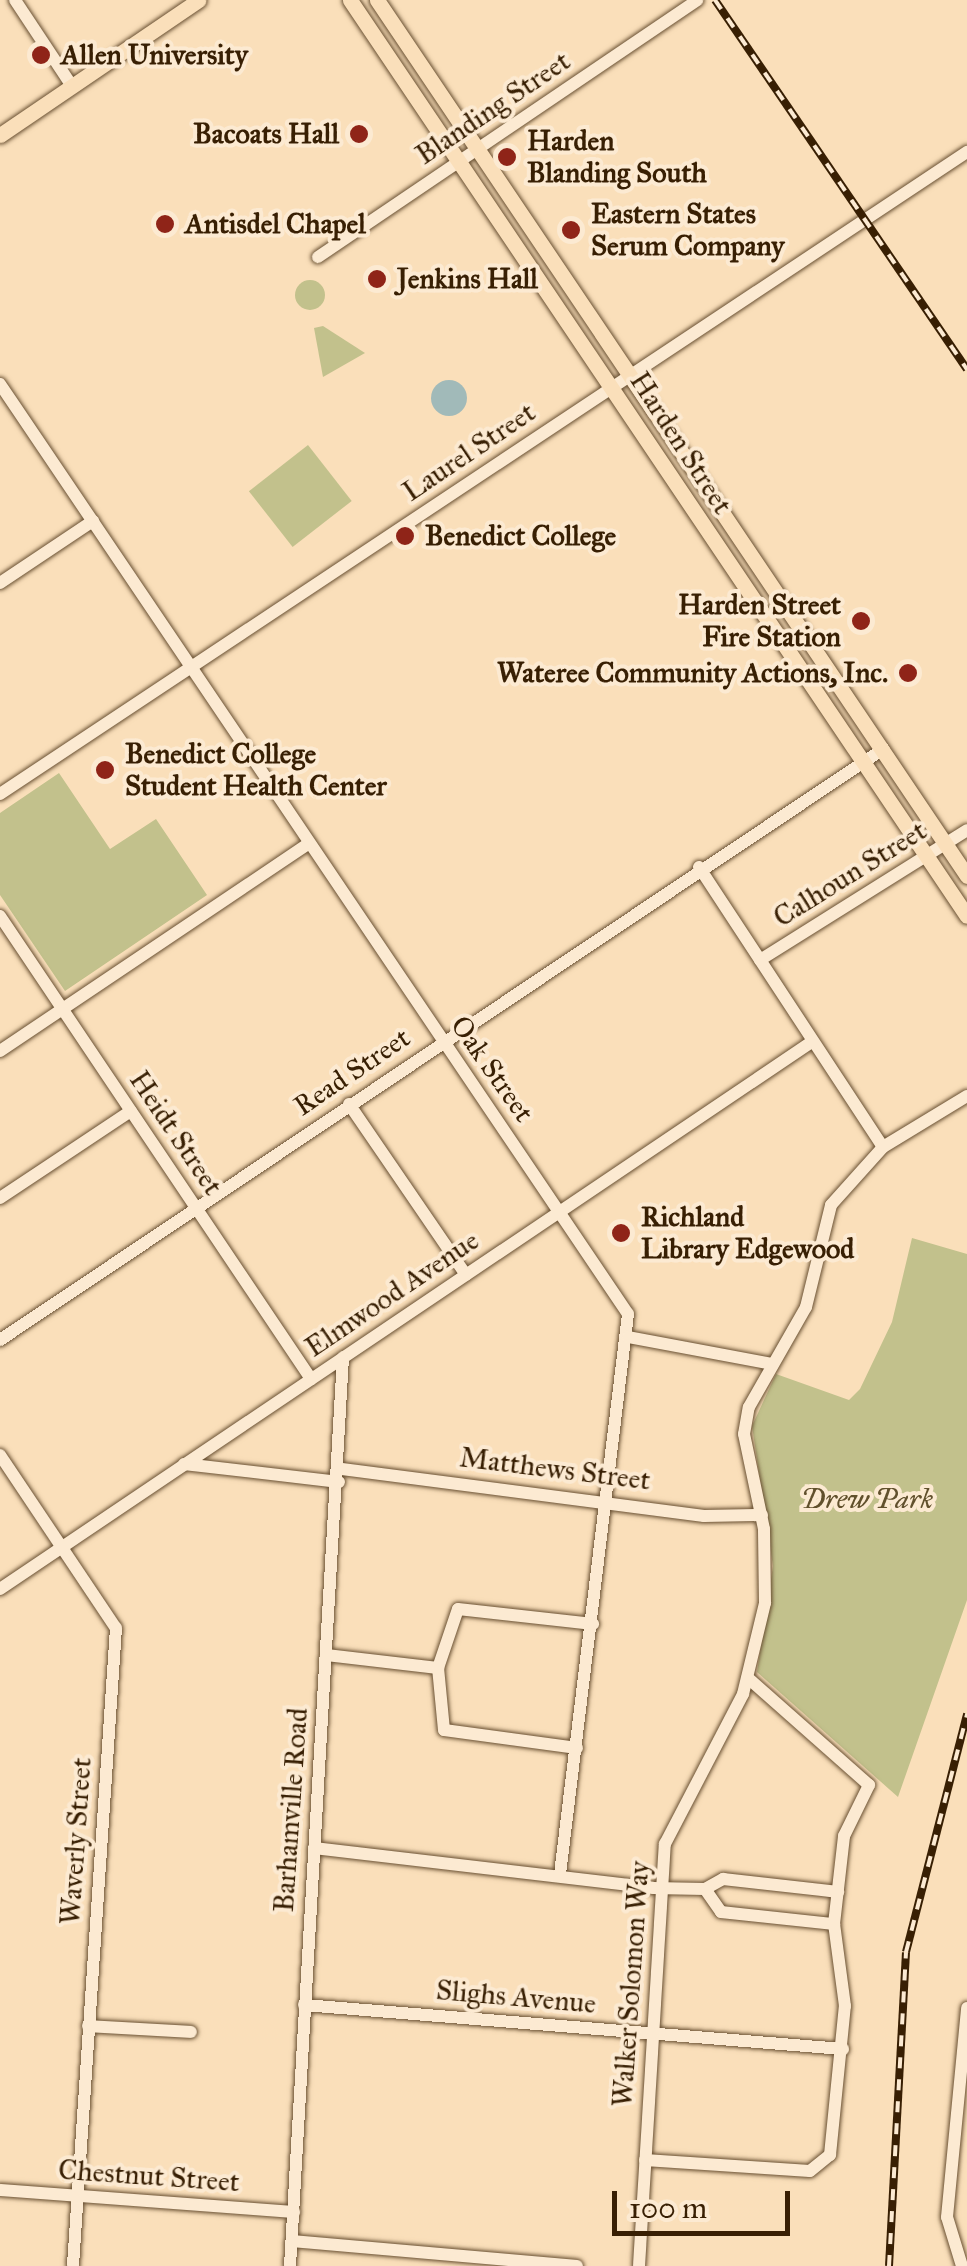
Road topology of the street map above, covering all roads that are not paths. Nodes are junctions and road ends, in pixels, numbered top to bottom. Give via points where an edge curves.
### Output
1 (15, 0) edge
2 (199, 0) edge
3 (350, 0) edge
4 (377, 0) edge
5 (696, 0) edge
6 (72, 86) junction
7 (0, 135) edge
8 (478, 148) junction
9 (967, 152) edge
10 (460, 160) junction
11 (318, 257) dead end
12 (632, 377) junction
13 (0, 384) edge
14 (612, 385) junction
15 (93, 521) junction
16 (0, 583) edge
17 (194, 669) junction
18 (883, 749) junction
19 (860, 762) junction
20 (0, 794) edge
21 (967, 830) edge
22 (308, 844) junction
23 (946, 844) junction
24 (924, 858) junction
25 (699, 867) junction
26 (967, 876) edge
27 (0, 916) edge
28 (967, 916) edge
29 (760, 960) junction
30 (62, 1010) junction
31 (442, 1041) junction
32 (813, 1041) junction
33 (0, 1051) edge
34 (967, 1096) edge
35 (348, 1104) junction
36 (131, 1111) junction
37 (884, 1148) junction
38 (0, 1198) edge
39 (197, 1207) junction
40 (560, 1211) junction
41 (466, 1275) junction
42 (628, 1337) junction
43 (0, 1340) edge
44 (343, 1358) junction
45 (772, 1364) junction
46 (310, 1379) junction
47 (0, 1456) edge
48 (184, 1464) junction
49 (340, 1475) junction
50 (608, 1498) junction
51 (762, 1515) junction
52 (62, 1547) junction
53 (0, 1588) edge
54 (592, 1624) junction
55 (326, 1655) junction
56 (438, 1668) junction
57 (748, 1678) junction
58 (577, 1748) junction
59 (314, 1848) junction
60 (560, 1874) junction
61 (658, 1888) junction
62 (705, 1889) junction
63 (838, 1892) junction
64 (834, 1924) junction
65 (304, 2005) junction
66 (967, 2008) edge
67 (88, 2026) junction
68 (191, 2032) dead end
69 (652, 2033) junction
70 (843, 2049) junction
71 (645, 2160) junction
72 (0, 2190) edge
73 (76, 2194) junction
74 (294, 2212) junction
75 (292, 2241) junction
76 (73, 2266) edge
77 (290, 2266) edge
78 (577, 2266) edge
79 (639, 2266) edge
80 (962, 2266) edge

1 - 6 street
2 - 6 main road
3 - 10 main road, Harden Street
4 - 8 main road, Harden Street
5 - 8 street, Blanding Street
6 - 7 main road
8 - 10 street, Blanding Street
8 - 12 main road, Harden Street
9 - 12 street, Laurel Street
10 - 11 street, Blanding Street
10 - 14 main road, Harden Street
12 - 14 street, Laurel Street
12 - 18 main road, Harden Street
13 - 15 street, Oak Street
14 - 17 street, Laurel Street
14 - 19 main road, Harden Street
15 - 16 street
15 - 17 street, Oak Street
17 - 20 street, Laurel Street
17 - 22 street, Oak Street
18 - 19 street, Read Street
18 - 23 main road, Harden Street
19 - 24 main road, Harden Street
19 - 25 street, Read Street
21 - 23 street, Calhoun Street
22 - 30 street
22 - 31 street, Oak Street
23 - 24 street, Calhoun Street
23 - 26 main road, Harden Street
24 - 28 main road, Harden Street
24 - 29 street, Calhoun Street
25 - 29 street
25 - 31 street, Read Street
27 - 30 street, Heidt Street
29 - 32 street
30 - 33 street
30 - 36 street, Heidt Street
31 - 35 street, Read Street
31 - 40 street, Oak Street
32 - 37 street
32 - 40 street, Elmwood Avenue
34 - 37 street, Walker Solomon Way
35 - 39 street, Read Street
35 - 41 street
36 - 38 street
36 - 39 street, Heidt Street
37 - 45 street, Walker Solomon Way via 832,1206 806,1307
39 - 43 street, Read Street
39 - 46 street, Heidt Street
40 - 41 street, Elmwood Avenue
40 - 42 street, Oak Street via 628,1314
41 - 44 street, Elmwood Avenue
42 - 45 street
42 - 50 street, Oak Street
44 - 46 street, Elmwood Avenue
44 - 49 street, Barhamville Road
45 - 51 street, Walker Solomon Way via 744,1434
46 - 48 street, Elmwood Avenue
47 - 52 street, Waverly Street
48 - 49 street, Matthews Street
48 - 52 street, Elmwood Avenue
49 - 50 street, Matthews Street
49 - 55 street, Barhamville Road
50 - 51 street, Matthews Street via 704,1516
50 - 54 street, Oak Street
51 - 57 street, Walker Solomon Way via 765,1603
52 - 53 street, Elmwood Avenue
52 - 67 street, Waverly Street via 116,1628
54 - 56 street via 458,1610
54 - 58 street, Oak Street
55 - 56 street
55 - 59 street, Barhamville Road
56 - 58 street via 444,1730
57 - 61 street, Walker Solomon Way via 666,1844
57 - 63 street via 869,1785 844,1836
58 - 60 street, Oak Street
59 - 60 street
59 - 65 street, Barhamville Road
60 - 61 street
61 - 62 street
61 - 69 street, Walker Solomon Way
62 - 63 street via 723,1880
62 - 64 street via 721,1912
63 - 64 street
64 - 70 street
65 - 69 street, Slighs Avenue
65 - 74 street, Barhamville Road
66 - 80 street via 947,2216
67 - 68 street
67 - 73 street, Waverly Street
69 - 70 street, Slighs Avenue
69 - 71 street, Walker Solomon Way
70 - 71 street via 824,2166
71 - 79 street, Walker Solomon Way
72 - 73 street, Chestnut Street
73 - 74 street, Chestnut Street
73 - 76 street, Waverly Street
74 - 75 street, Barhamville Road
75 - 77 street, Barhamville Road
75 - 78 street

